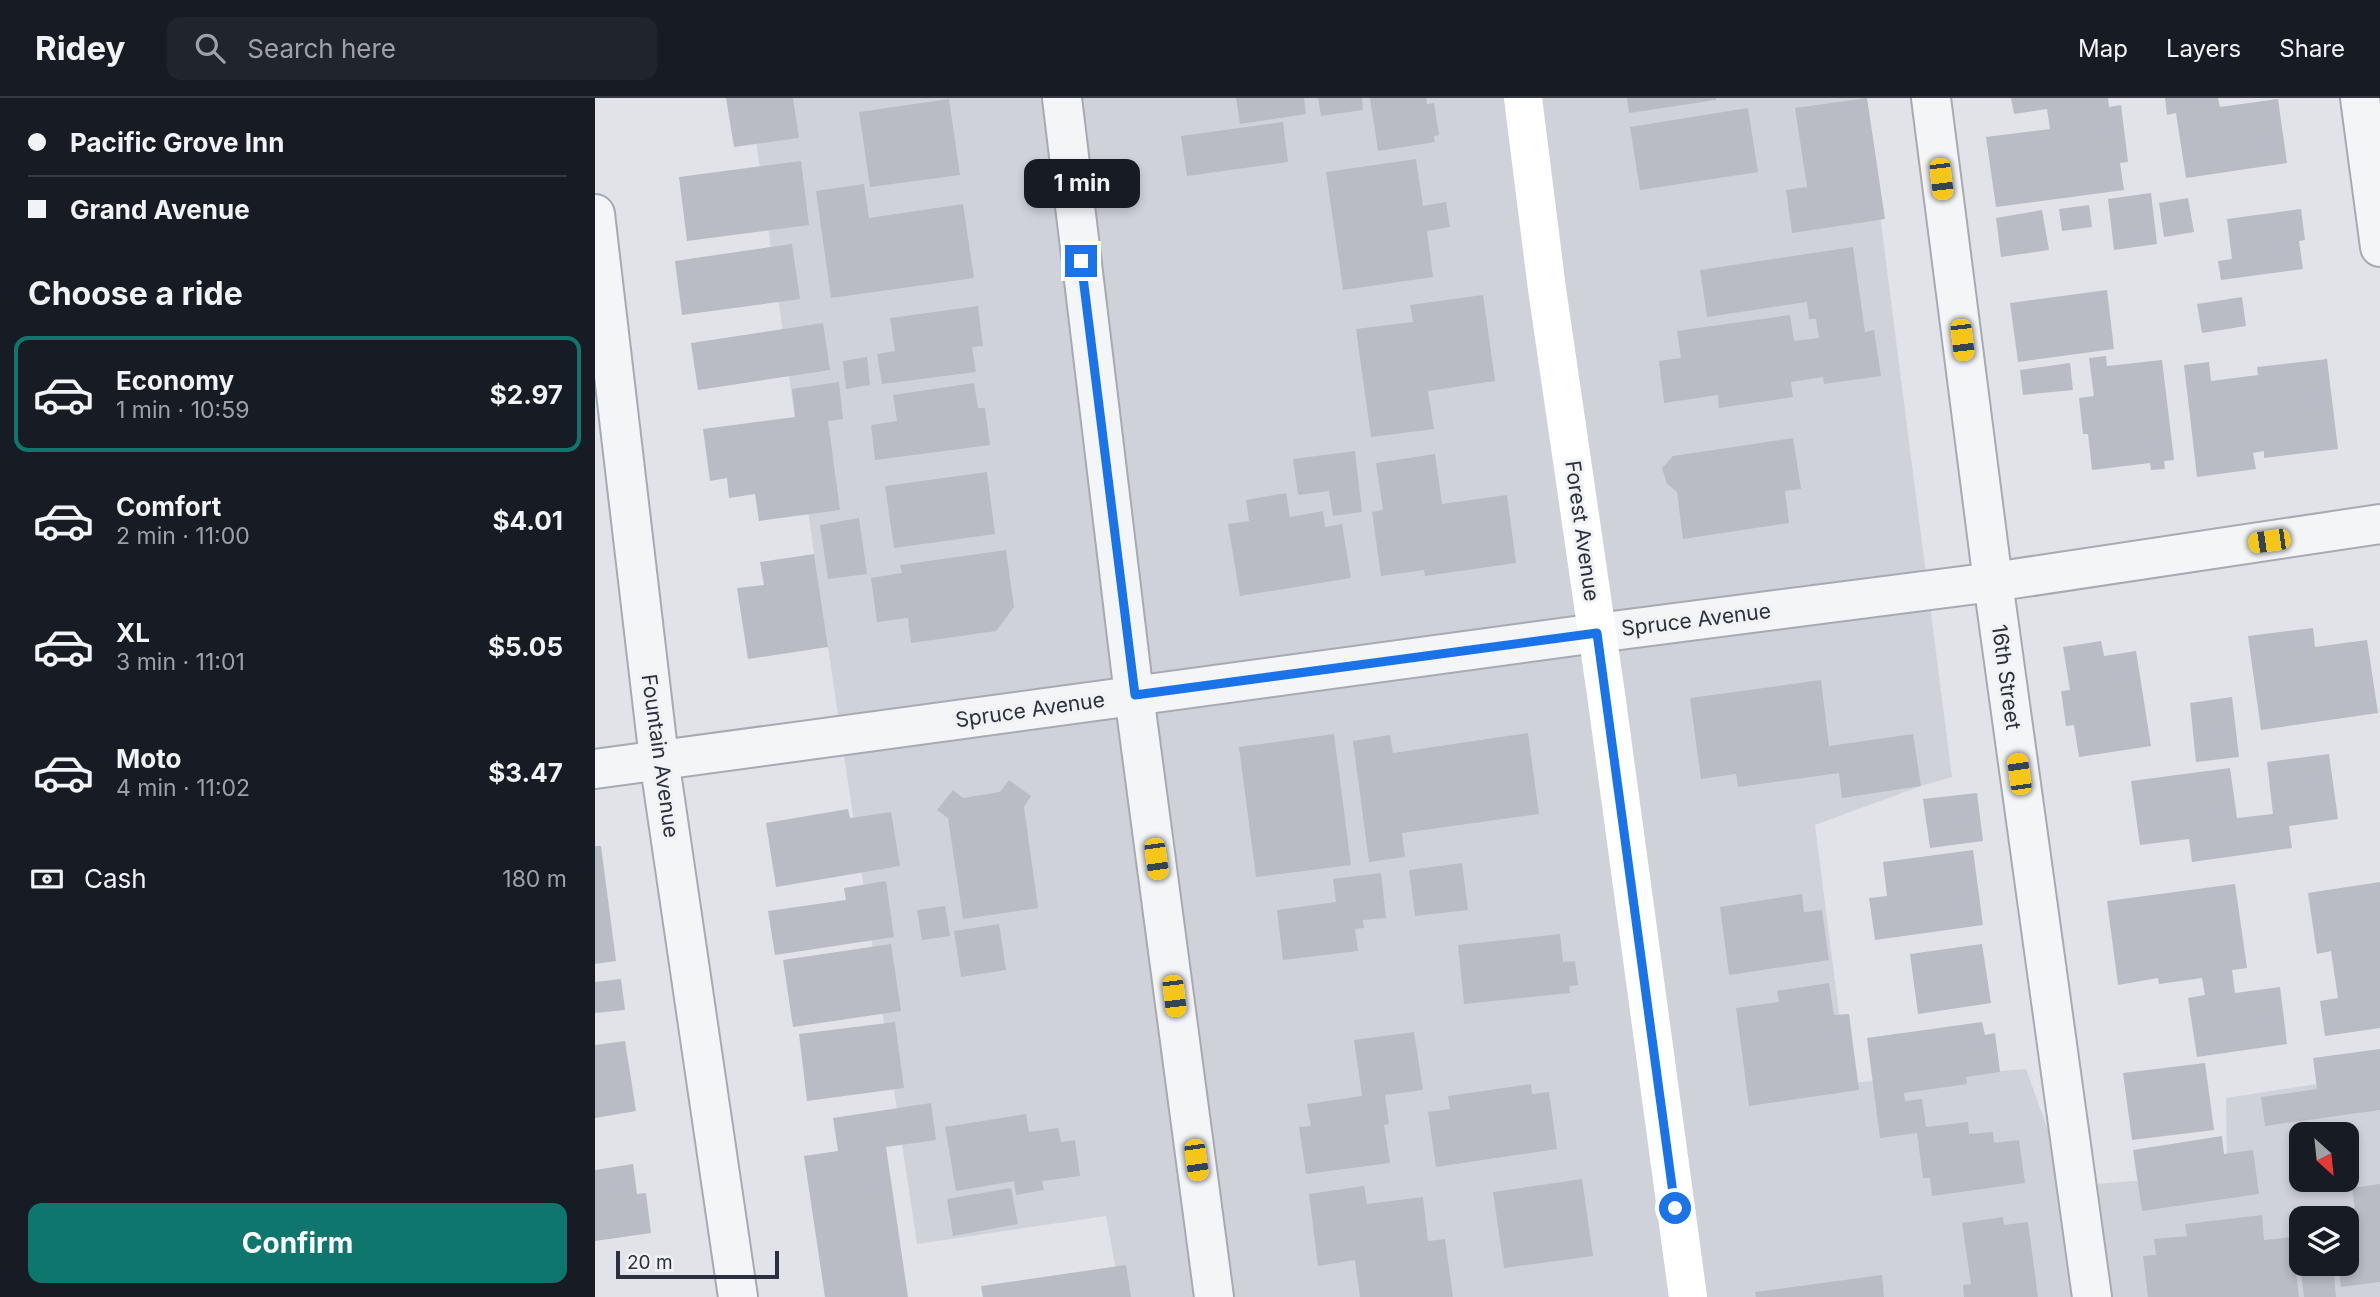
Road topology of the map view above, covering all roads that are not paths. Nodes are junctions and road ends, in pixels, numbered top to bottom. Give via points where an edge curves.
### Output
1 (1062, 98) edge
2 (1523, 98) edge
3 (1931, 98) edge
4 (2360, 98) edge
5 (595, 214) edge
6 (2380, 247) edge
7 (2380, 524) edge
8 (1993, 582) junction
9 (1597, 633) junction
10 (1135, 695) junction
11 (659, 759) junction
12 (595, 769) edge
13 (738, 1297) edge
14 (1214, 1297) edge
15 (1688, 1297) edge
16 (2092, 1297) edge

1 - 10 street
2 - 9 main road, Forest Avenue
3 - 8 street, 16th Street
4 - 6 street
5 - 11 street, Fountain Avenue
7 - 8 street, Spruce Avenue
8 - 9 street, Spruce Avenue
8 - 16 street, 16th Street
9 - 10 street, Spruce Avenue
9 - 15 main road, Forest Avenue
10 - 11 street, Spruce Avenue
10 - 14 street
11 - 12 street, Spruce Avenue
11 - 13 street, Fountain Avenue

